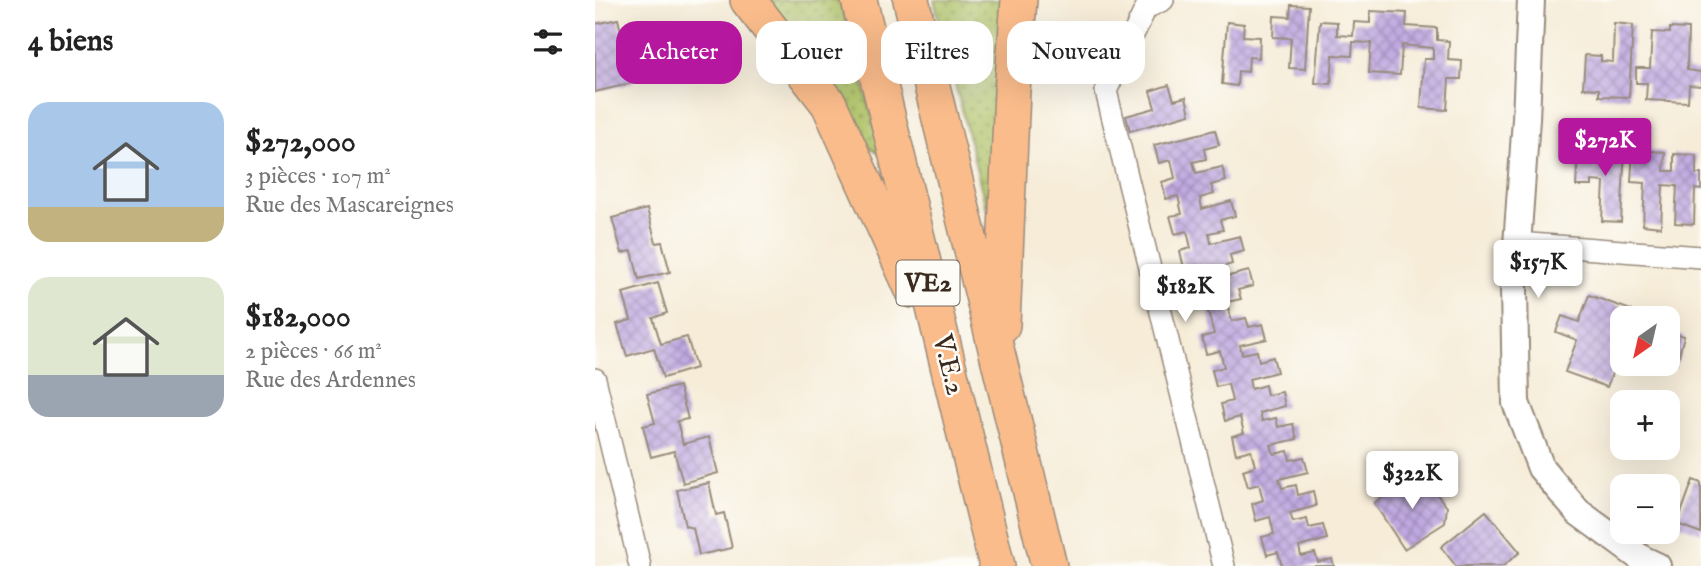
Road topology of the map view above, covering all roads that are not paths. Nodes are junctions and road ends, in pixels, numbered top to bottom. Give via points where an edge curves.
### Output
1 (748, 0) edge
2 (859, 0) edge
3 (911, 0) edge
4 (1019, 0) edge
5 (1163, 0) edge
6 (1531, 0) edge
7 (1517, 243) junction
8 (1701, 257) edge
9 (1001, 368) junction
10 (951, 376) junction
11 (595, 379) edge
12 (640, 566) edge
13 (997, 566) edge
14 (1049, 566) edge
15 (1224, 566) edge
16 (1657, 566) edge

1 - 10 highway via 829,104
2 - 10 highway, V.E.2 / VE2
3 - 9 highway, V.E.2 / VE2
4 - 9 highway
5 - 15 street via 1146,8 1106,91
6 - 7 street
7 - 8 street
7 - 16 street via 1516,403 1541,468 1582,517
9 - 14 highway, V.E.2 / VE2
10 - 13 highway, V.E.2 / VE2
11 - 12 street

